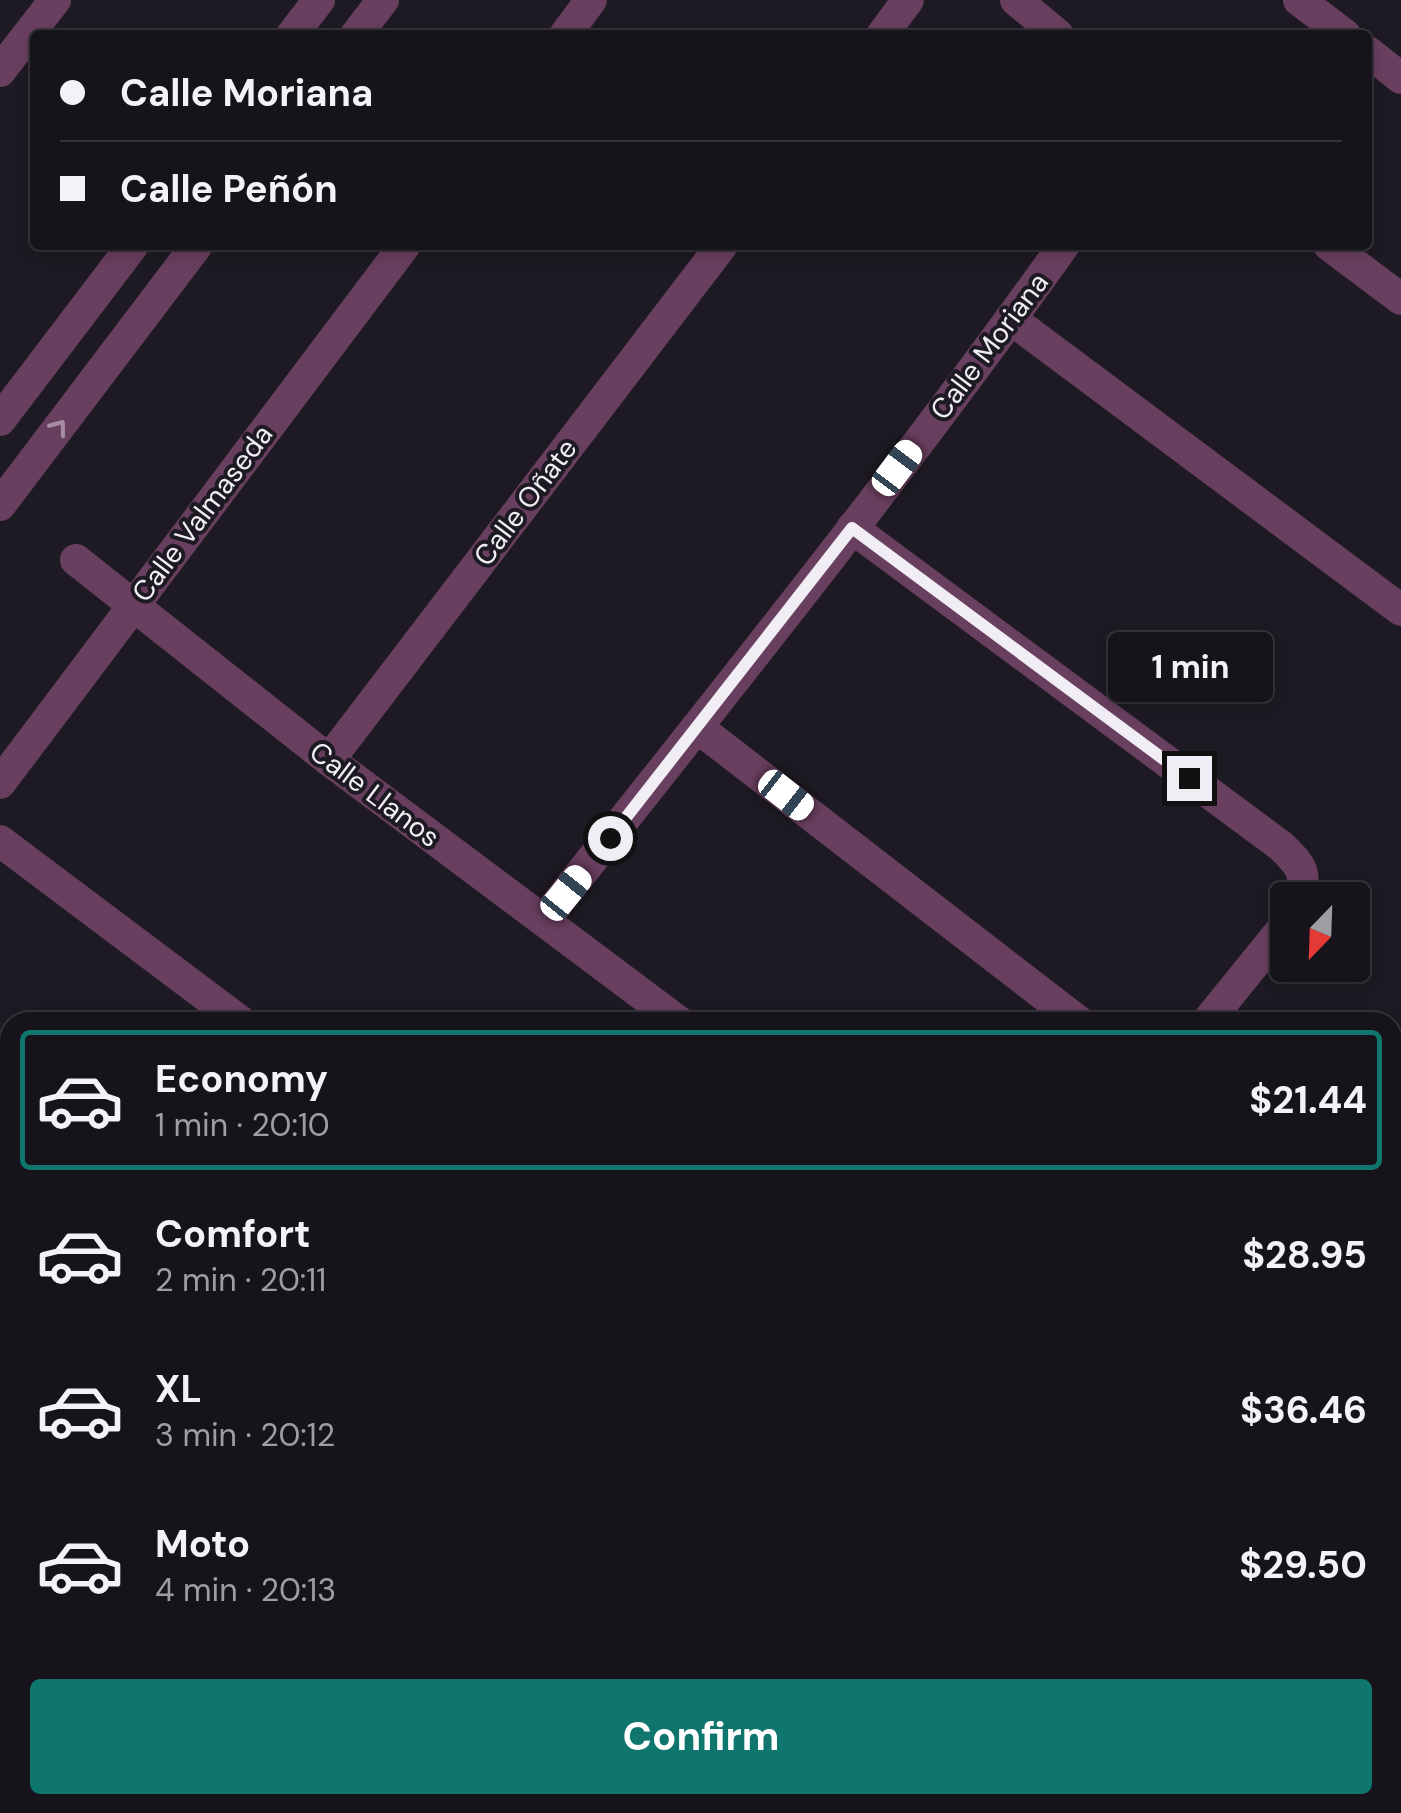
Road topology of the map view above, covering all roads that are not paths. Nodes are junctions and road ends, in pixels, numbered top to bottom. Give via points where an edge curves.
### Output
1 (55, 0) edge
2 (382, 0) edge
3 (591, 0) edge
4 (908, 0) edge
5 (1016, 0) edge
6 (1300, 0) edge
7 (32, 30) edge
8 (360, 30) edge
9 (568, 30) edge
10 (886, 30) edge
11 (1052, 30) edge
12 (1339, 30) edge
13 (30, 32) edge
14 (1372, 55) edge
15 (0, 71) edge
16 (1401, 78) edge
17 (129, 250) edge
18 (193, 250) edge
19 (401, 250) edge
20 (718, 250) edge
21 (1060, 250) edge
22 (1336, 250) edge
23 (1401, 299) edge
24 (1011, 319) junction
25 (0, 420) edge
26 (0, 505) edge
27 (852, 528) junction
28 (76, 560) dead end
29 (133, 604) junction
30 (1401, 610) edge
31 (697, 727) junction
32 (329, 760) junction
33 (0, 782) edge
34 (0, 841) edge
35 (1301, 882) edge
36 (544, 920) junction
37 (1270, 944) edge
38 (227, 1012) edge
39 (666, 1012) edge
40 (1067, 1012) edge
41 (1215, 1012) edge

1 - 7 street
2 - 8 street
3 - 9 street
4 - 10 street
5 - 11 street
6 - 12 street
13 - 15 street
14 - 16 street
17 - 25 street
26 -> 18 street
19 - 29 street, Calle Valmaseda
20 - 32 street, Calle Oñate
21 - 24 street, Calle Moriana
22 - 23 street
24 - 27 street, Calle Moriana
24 - 30 street
27 - 31 street, Calle Moriana
27 - 35 street via 1281,846 1298,863
28 - 29 street, Calle Llanos
29 - 32 street, Calle Llanos
29 - 33 street, Calle Valmaseda
31 - 36 street, Calle Moriana
31 - 40 street
32 - 36 street, Calle Llanos
34 - 38 street
36 - 39 street, Calle Llanos
37 - 41 street

